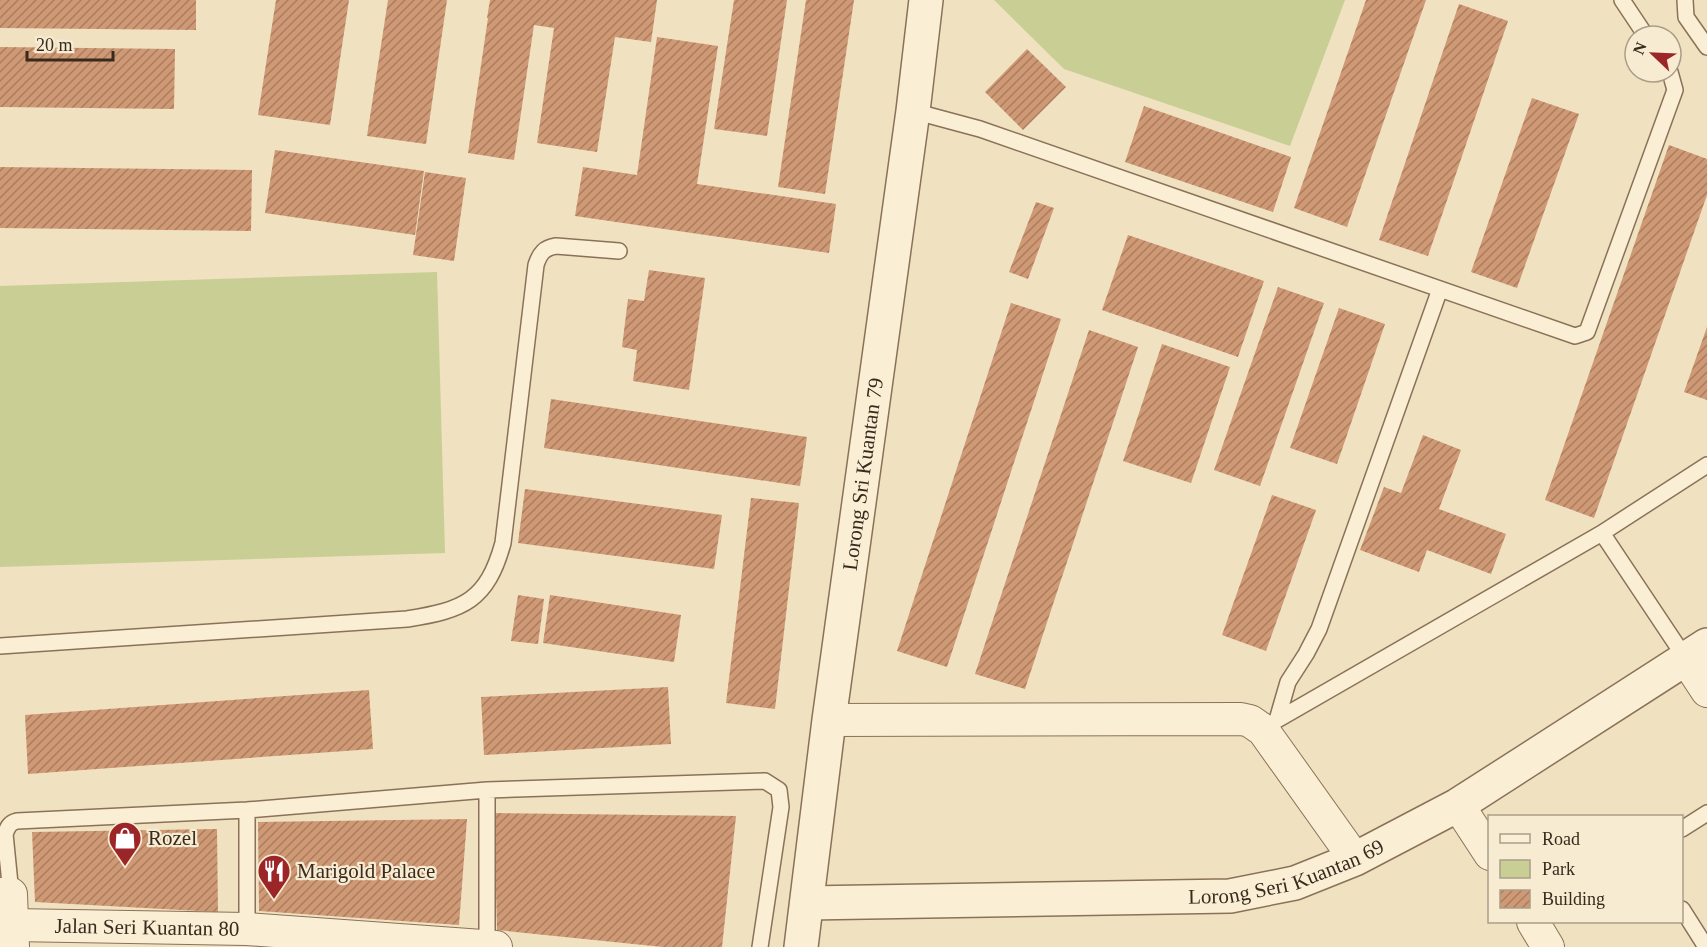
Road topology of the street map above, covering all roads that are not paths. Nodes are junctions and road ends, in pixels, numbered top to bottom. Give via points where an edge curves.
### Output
1 (926, 0) edge
2 (1622, 0) edge
3 (1685, 0) edge
4 (1638, 24) edge
5 (1707, 47) edge
6 (1674, 84) edge
7 (913, 111) junction
8 (619, 251) dead end
9 (1440, 289) junction
10 (1707, 465) edge
11 (1602, 532) junction
12 (0, 646) edge
13 (1697, 652) edge
14 (1707, 691) edge
15 (829, 720) junction
16 (1270, 725) junction
17 (487, 790) junction
18 (1458, 805) junction
19 (247, 810) junction
20 (1707, 813) edge
21 (1683, 828) edge
22 (1488, 851) edge
23 (1354, 859) junction
24 (807, 903) junction
25 (1683, 911) edge
26 (9, 915) edge
27 (247, 929) junction
28 (284, 939) edge
29 (491, 946) edge
30 (760, 947) edge
31 (801, 947) edge
32 (1706, 947) edge

1 - 7 street, Lorong Sri Kuantan 79
2 - 4 lane
3 - 5 lane via 1686,17
6 - 9 lane via 1675,90 1587,332 1575,336
7 - 9 lane via 980,129
7 - 15 street, Lorong Sri Kuantan 79
8 - 12 lane via 556,246 540,254 503,543 497,565 473,599 456,608 407,619
9 - 16 lane via 1319,629 1288,682
10 - 11 lane
11 - 13 lane
11 - 16 lane
13 - 14 street
13 - 18 street, Lorong Seri Kuantan 69
15 - 16 street via 1241,719
15 - 24 street, Lorong Sri Kuantan 79
16 - 23 street
17 - 19 lane
17 - 29 lane
17 - 30 lane via 765,781 779,790 781,807
18 - 22 street
18 - 23 street, Lorong Seri Kuantan 69
19 - 26 lane via 11,822 5,834
19 - 27 lane
20 - 21 lane
23 - 24 street, Lorong Seri Kuantan 69 via 1295,882 1230,896
24 - 31 street, Lorong Sri Kuantan 79
25 - 32 lane
26 - 27 street, Jalan Seri Kuantan 80 via 139,932
27 - 28 street, Jalan Seri Kuantan 80
28 - 29 street, Jalan Seri Kuantan 80

